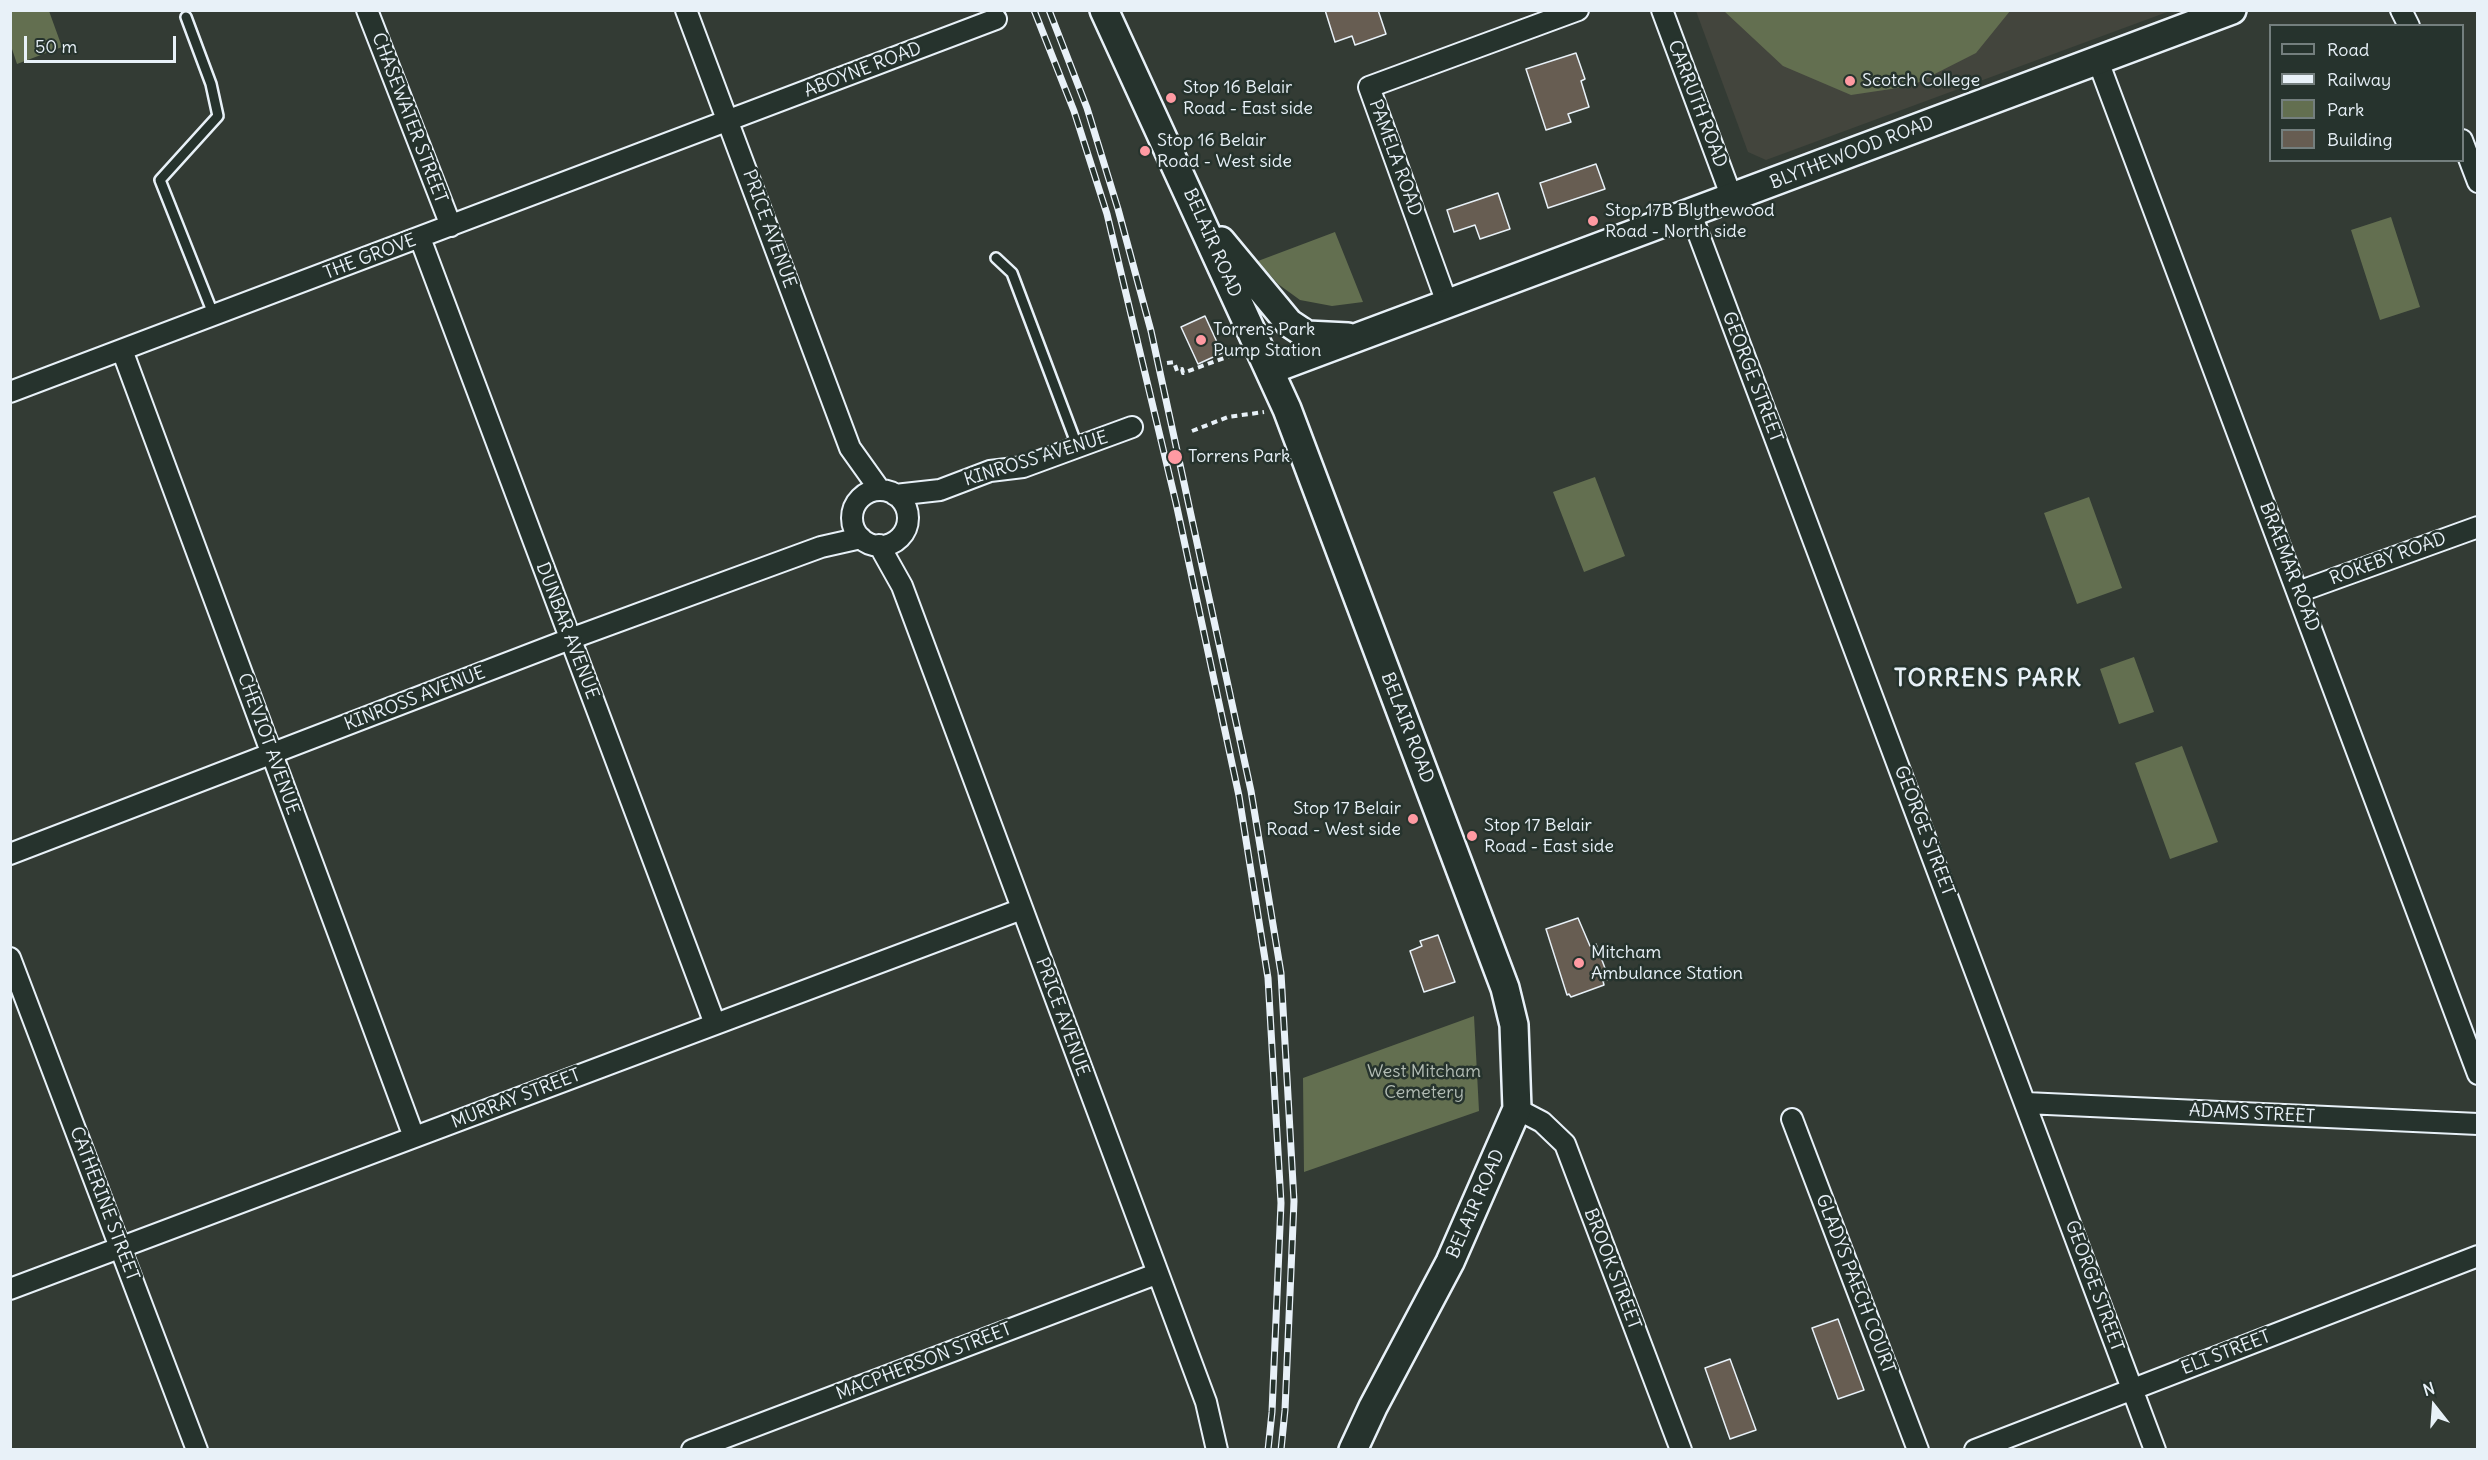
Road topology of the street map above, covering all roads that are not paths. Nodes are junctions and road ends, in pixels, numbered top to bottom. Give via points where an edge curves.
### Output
1 (368, 10) edge
2 (687, 10) edge
3 (1104, 10) edge
4 (1578, 10) edge
5 (1662, 10) edge
6 (2232, 10) edge
7 (2401, 10) edge
8 (186, 17) dead end
9 (996, 19) dead end
10 (2408, 24) edge
11 (2098, 61) junction
12 (730, 122) junction
13 (2464, 143) edge
14 (2478, 182) edge
15 (1732, 198) junction
16 (1691, 214) junction
17 (1200, 215) junction
18 (451, 226) junction
19 (420, 238) junction
20 (996, 258) dead end
21 (1447, 303) junction
22 (214, 316) junction
23 (1369, 336) junction
24 (122, 350) junction
25 (1270, 370) junction
26 (10, 392) edge
27 (1132, 427) dead end
28 (850, 448) junction
29 (1078, 448) junction
30 (940, 490) junction
31 (888, 492) junction
32 (855, 504) junction
33 (907, 520) junction
34 (2478, 527) edge
35 (864, 536) junction
36 (898, 539) junction
37 (902, 586) junction
38 (2298, 592) junction
39 (570, 639) junction
40 (272, 754) junction
41 (10, 854) edge
42 (1022, 909) junction
43 (10, 958) edge
44 (715, 1024) junction
45 (2478, 1074) edge
46 (2026, 1103) junction
47 (1517, 1109) junction
48 (1792, 1119) dead end
49 (2478, 1124) edge
50 (414, 1137) junction
51 (120, 1248) junction
52 (2478, 1256) edge
53 (1156, 1274) junction
54 (10, 1289) edge
55 (2132, 1389) junction
56 (197, 1449) edge
57 (692, 1449) edge
58 (1217, 1449) edge
59 (1353, 1449) edge
60 (1681, 1449) edge
61 (1918, 1449) edge
62 (1975, 1449) edge
63 (2155, 1449) edge

1 - 18 street, CHASEWATER STREET
2 - 12 street, PRICE AVENUE
3 - 17 main road, BELAIR ROAD
4 - 21 street, PAMELA ROAD via 1369,87
5 - 15 street, CARRUTH ROAD
6 - 11 main road, BLYTHEWOOD ROAD
7 - 10 street
8 - 22 lane via 219,116 160,180
9 - 12 street, ABOYNE ROAD
11 - 15 main road, BLYTHEWOOD ROAD
11 - 38 street, BRAEMAR ROAD
12 - 18 street, THE GROVE
12 - 28 street, PRICE AVENUE
13 - 14 street
15 - 16 main road, BLYTHEWOOD ROAD
16 - 21 main road, BLYTHEWOOD ROAD
16 - 46 street, GEORGE STREET
17 - 23 main road via 1289,323 1307,335
17 - 25 main road, BELAIR ROAD
18 - 19 street, THE GROVE
19 - 22 street, THE GROVE
19 - 39 street, DUNBAR AVENUE
20 - 29 lane via 1012,273
21 - 23 main road, BLYTHEWOOD ROAD
22 - 24 street, THE GROVE
23 - 25 main road, BLYTHEWOOD ROAD
24 - 26 street, THE GROVE
24 - 40 street, CHEVIOT AVENUE
25 - 47 main road, BELAIR ROAD via 1274,411 1505,988 1517,1054
27 - 29 street, KINROSS AVENUE
28 - 31 street, PRICE AVENUE
28 - 32 street, PRICE AVENUE
29 - 30 street, KINROSS AVENUE via 1023,467 990,471
30 - 31 street, KINROSS AVENUE
30 - 33 street, KINROSS AVENUE
31 - 32 street via 868,492
31 - 33 street via 905,506
32 - 35 street
33 - 36 street
34 - 38 street, ROKEBY ROAD
35 - 36 street
35 - 37 street, PRICE AVENUE
35 - 39 street, KINROSS AVENUE via 821,547
36 - 37 street, PRICE AVENUE
37 - 42 street, PRICE AVENUE
38 - 45 street, BRAEMAR ROAD
39 - 40 street, KINROSS AVENUE
39 - 44 street, DUNBAR AVENUE
40 - 41 street, KINROSS AVENUE
40 - 50 street, CHEVIOT AVENUE
42 - 44 street, MURRAY STREET
42 - 53 street, PRICE AVENUE
43 - 51 street, CATHERINE STREET
44 - 50 street, MURRAY STREET
46 - 49 street, ADAMS STREET
46 - 55 street, GEORGE STREET
47 - 59 main road, BELAIR ROAD via 1450,1262
47 - 60 street, BROOK STREET via 1542,1122 1564,1144
48 - 61 street, GLADYS PAECH COURT
50 - 51 street, MURRAY STREET
51 - 54 street, MURRAY STREET
51 - 56 street, CATHERINE STREET
52 - 55 street, ELI STREET
53 - 57 street, MACPHERSON STREET
53 - 58 street, PRICE AVENUE via 1206,1402
55 - 62 street, ELI STREET
55 - 63 street, GEORGE STREET

